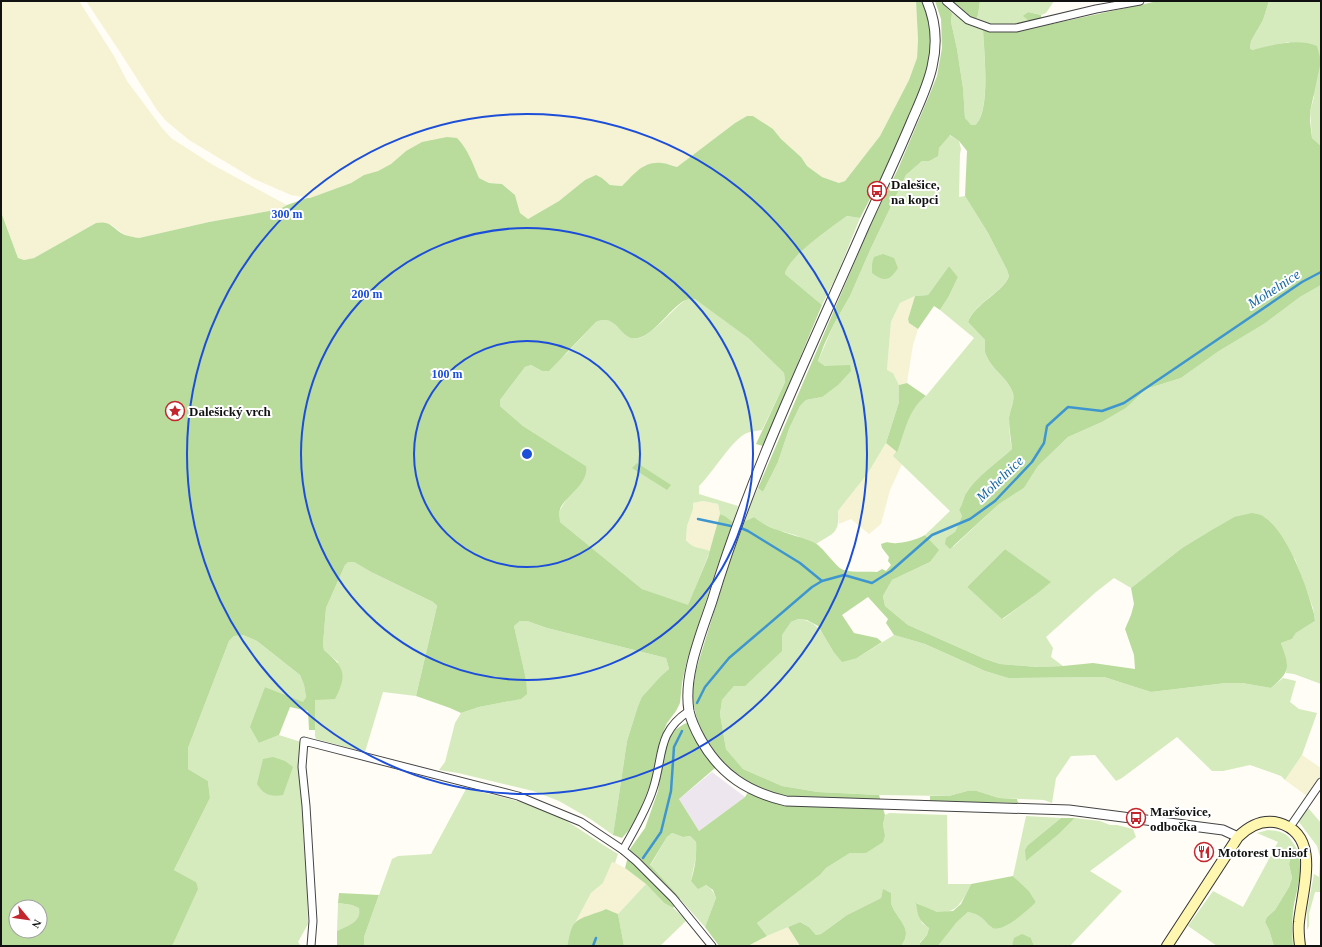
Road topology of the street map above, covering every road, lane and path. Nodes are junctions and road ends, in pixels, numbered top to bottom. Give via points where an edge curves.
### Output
1 (927, 1) edge
2 (946, 1) edge
3 (1140, 1) edge
4 (689, 711) junction
5 (1321, 782) edge
6 (1290, 828) junction
7 (1238, 837) junction
8 (623, 850) junction
9 (311, 946) edge
10 (712, 946) edge
11 (1167, 946) edge
12 (1300, 946) edge

1 - 4 street via 935,36 929,78 895,162 764,456 740,517 694,657 688,692
2 - 3 street via 968,20 990,28 1016,28
4 - 7 street via 705,747 717,764 738,782 786,801 1069,810 1223,830
4 - 8 street via 678,718 664,739 653,789 642,817
5 - 6 street
6 - 7 main road via 1272,821 1263,822 1246,829
6 - 12 main road via 1302,841 1308,859 1298,922
7 - 11 main road
8 - 9 street via 581,822 518,796 304,741 302,767 312,921
8 - 10 street via 673,898

